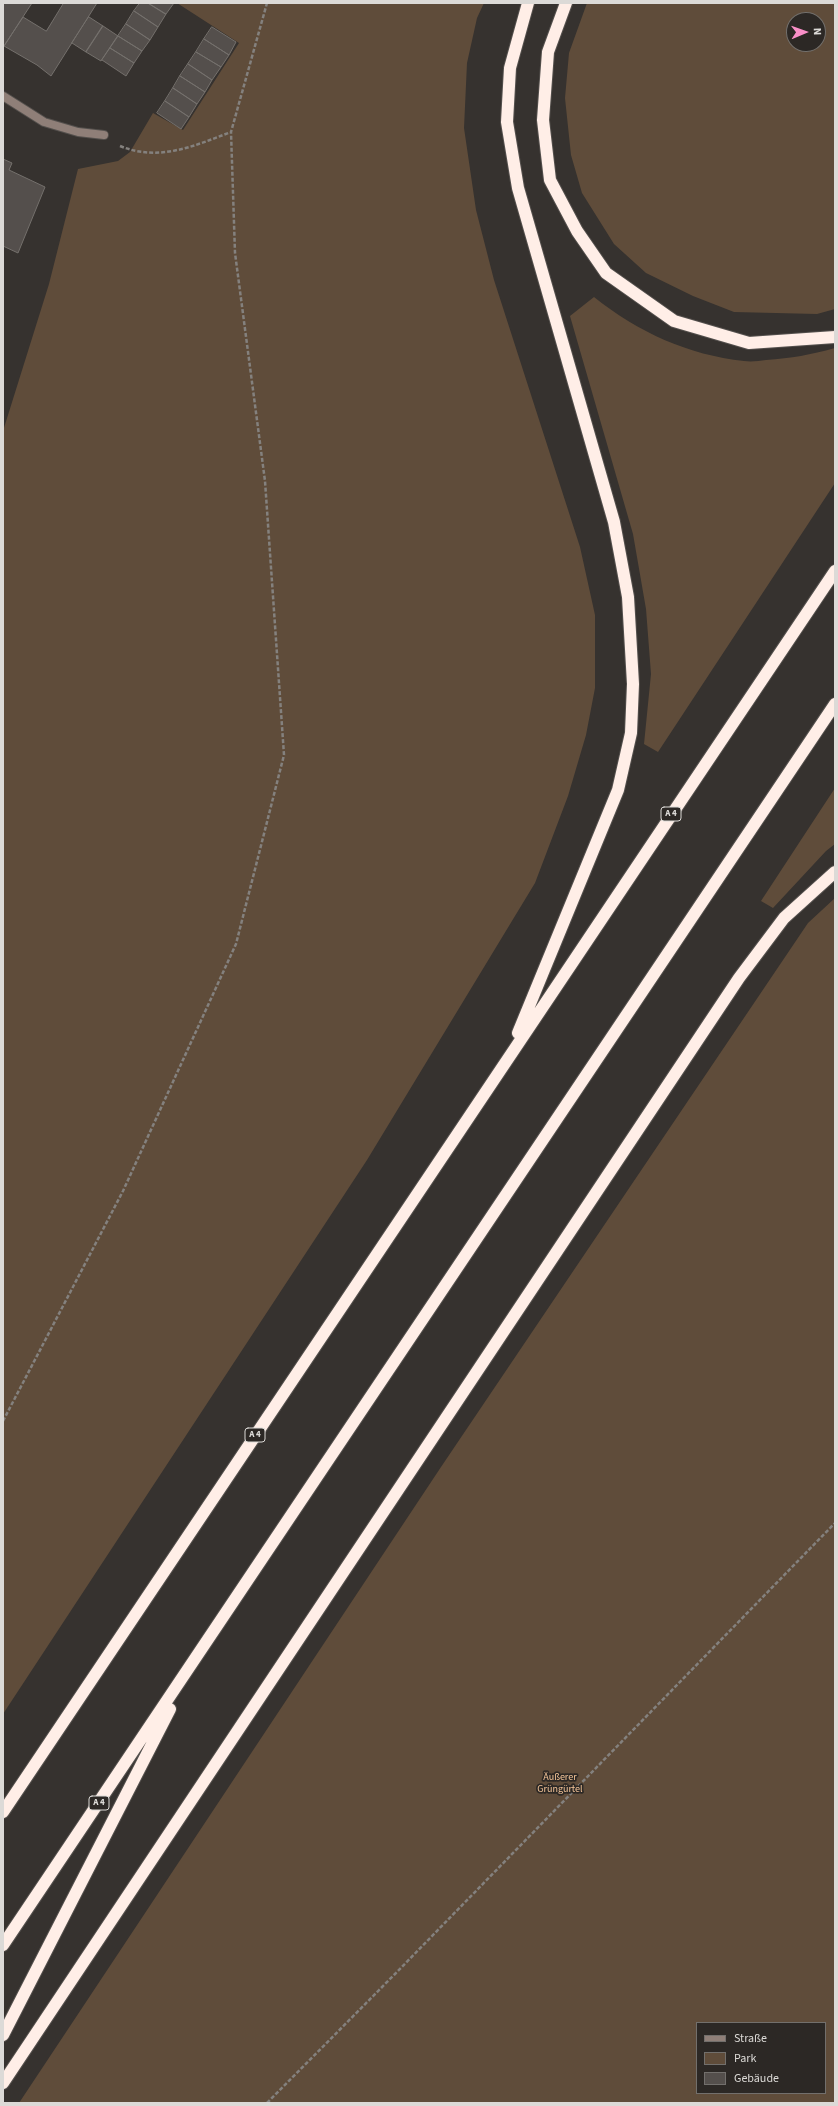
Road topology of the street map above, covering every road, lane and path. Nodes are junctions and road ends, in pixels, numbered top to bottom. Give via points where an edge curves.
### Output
1 (267, 3) edge
2 (528, 3) edge
3 (566, 3) edge
4 (3, 96) edge
5 (231, 132) junction
6 (104, 135) joint
7 (835, 337) edge
8 (835, 571) edge
9 (835, 704) edge
10 (835, 872) edge
11 (507, 1058) junction
12 (3, 1421) edge
13 (835, 1523) edge
14 (195, 1660) junction
15 (3, 1812) edge
16 (3, 1945) edge
17 (3, 2035) edge
18 (3, 2083) edge
19 (267, 2103) edge

1 - 5 path
2 - 11 highway via 510,68 508,122 518,188 614,522 628,598 633,684 631,733 618,790
3 - 7 highway via 548,52 543,120 550,180 577,231 606,272 674,321 749,343
4 - 6 street via 44,122 78,132
5 - 6 path via 192,147 156,154 135,153 118,146
5 - 12 path via 235,253 265,481 284,755 236,944 123,1191
8 - 11 highway, A 4
9 - 14 highway, A 4
10 - 18 highway via 784,918 739,978
11 - 15 highway, A 4
13 - 19 path
14 - 16 highway, A 4
14 - 17 highway

